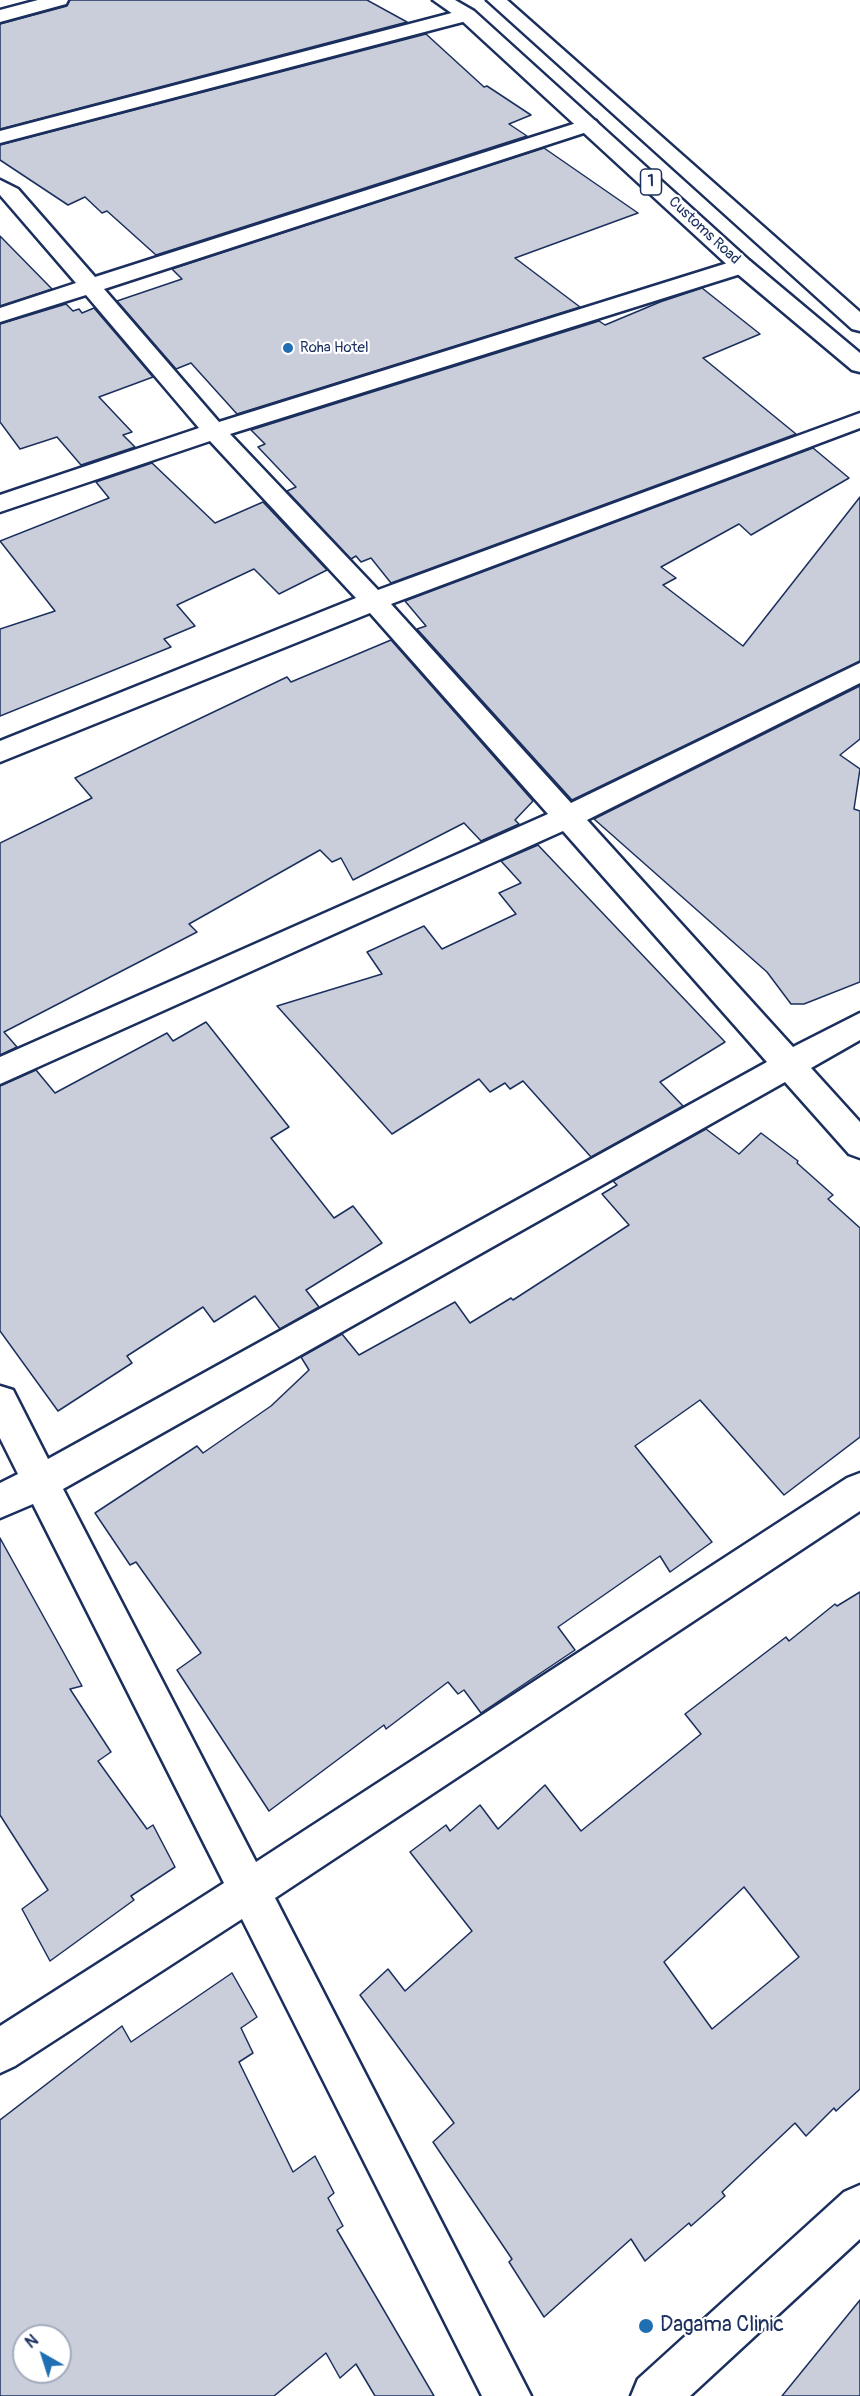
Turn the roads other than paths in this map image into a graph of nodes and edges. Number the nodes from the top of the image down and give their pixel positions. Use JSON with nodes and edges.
{"nodes":[{"id":1,"x":59,"y":0,"type":"edge"},
{"id":2,"x":442,"y":0,"type":"edge"},
{"id":3,"x":496,"y":0,"type":"edge"},
{"id":4,"x":467,"y":15,"type":"junction"},
{"id":5,"x":0,"y":16,"type":"edge"},
{"id":6,"x":590,"y":125,"type":"junction"},
{"id":7,"x":0,"y":137,"type":"edge"},
{"id":8,"x":0,"y":186,"type":"edge"},
{"id":9,"x":742,"y":266,"type":"junction"},
{"id":10,"x":93,"y":286,"type":"junction"},
{"id":11,"x":0,"y":315,"type":"edge"},
{"id":12,"x":860,"y":324,"type":"edge"},
{"id":13,"x":860,"y":365,"type":"edge"},
{"id":14,"x":860,"y":420,"type":"edge"},
{"id":15,"x":214,"y":431,"type":"junction"},
{"id":16,"x":0,"y":504,"type":"edge"},
{"id":17,"x":374,"y":602,"type":"junction"},
{"id":18,"x":860,"y":672,"type":"edge"},
{"id":19,"x":0,"y":752,"type":"edge"},
{"id":20,"x":566,"y":818,"type":"junction"},
{"id":21,"x":860,"y":1024,"type":"edge"},
{"id":22,"x":789,"y":1063,"type":"junction"},
{"id":23,"x":0,"y":1071,"type":"edge"},
{"id":24,"x":860,"y":1144,"type":"edge"},
{"id":25,"x":0,"y":1402,"type":"edge"},
{"id":26,"x":40,"y":1482,"type":"junction"},
{"id":27,"x":860,"y":1490,"type":"edge"},
{"id":28,"x":0,"y":1501,"type":"edge"},
{"id":29,"x":249,"y":1891,"type":"junction"},
{"id":30,"x":0,"y":2051,"type":"edge"},
{"id":31,"x":860,"y":2208,"type":"edge"},
{"id":32,"x":507,"y":2396,"type":"edge"},
{"id":33,"x":655,"y":2396,"type":"edge"}],
"edges":[{"from":1,"to":5,"type":"street"},
{"from":2,"to":4,"type":"street","name":"Customs Road","number":"1"},
{"from":3,"to":12,"type":"street","name":"Customs Road","number":"1"},
{"from":4,"to":6,"type":"street","name":"Customs Road","number":"1"},
{"from":4,"to":7,"type":"street"},
{"from":6,"to":9,"type":"street","name":"Customs Road","number":"1"},
{"from":6,"to":10,"type":"street"},
{"from":8,"to":10,"type":"street"},
{"from":9,"to":13,"type":"street","name":"Customs Road","number":"1"},
{"from":9,"to":15,"type":"street"},
{"from":10,"to":11,"type":"street"},
{"from":10,"to":15,"type":"street"},
{"from":14,"to":17,"type":"street"},
{"from":15,"to":16,"type":"street"},
{"from":15,"to":17,"type":"street"},
{"from":17,"to":19,"type":"street"},
{"from":17,"to":20,"type":"street"},
{"from":18,"to":20,"type":"street"},
{"from":20,"to":22,"type":"street"},
{"from":20,"to":23,"type":"street"},
{"from":21,"to":22,"type":"street"},
{"from":22,"to":24,"type":"street"},
{"from":22,"to":26,"type":"street"},
{"from":25,"to":26,"type":"street"},
{"from":26,"to":28,"type":"street"},
{"from":26,"to":29,"type":"street"},
{"from":27,"to":29,"type":"street"},
{"from":29,"to":30,"type":"street"},
{"from":29,"to":32,"type":"street"},
{"from":31,"to":33,"type":"street"}]}
